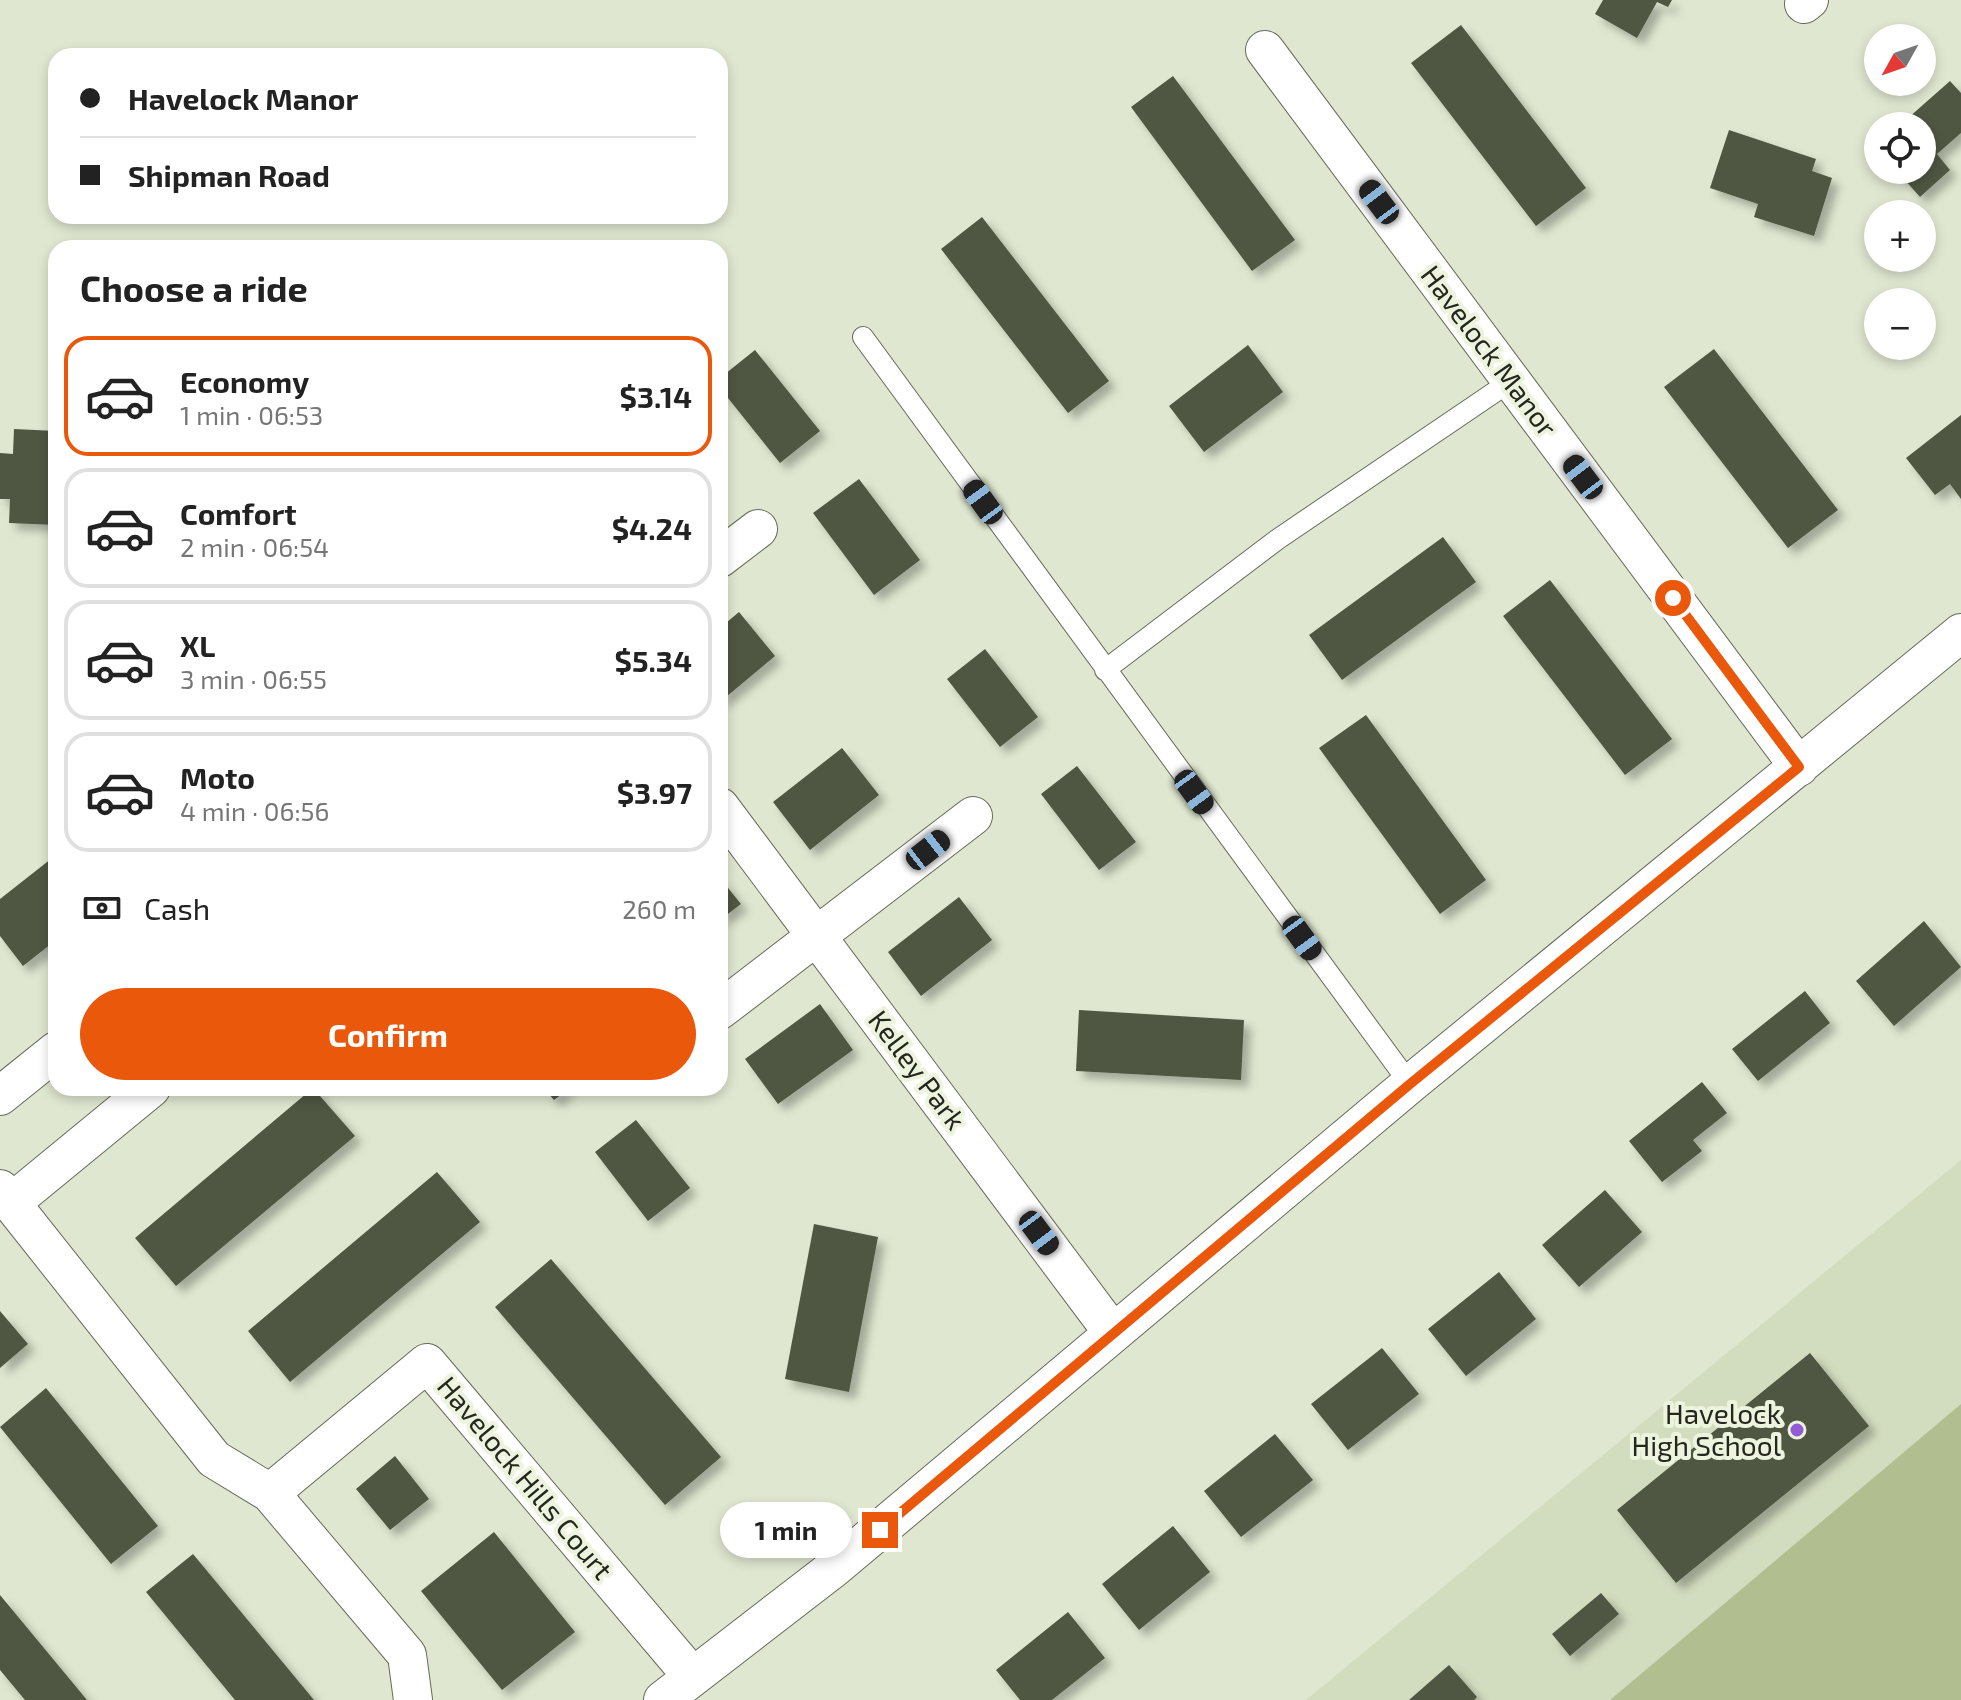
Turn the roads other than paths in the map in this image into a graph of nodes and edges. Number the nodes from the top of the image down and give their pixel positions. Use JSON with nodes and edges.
{"nodes":[{"id":1,"x":1265,"y":50,"type":"dead end"},
{"id":2,"x":863,"y":337,"type":"dead end"},
{"id":3,"x":1511,"y":381,"type":"junction"},
{"id":4,"x":758,"y":529,"type":"dead end"},
{"id":5,"x":728,"y":552,"type":"edge"},
{"id":6,"x":1961,"y":633,"type":"edge"},
{"id":7,"x":1105,"y":670,"type":"junction"},
{"id":8,"x":1799,"y":767,"type":"junction"},
{"id":9,"x":973,"y":816,"type":"dead end"},
{"id":10,"x":728,"y":818,"type":"edge"},
{"id":11,"x":816,"y":936,"type":"junction"},
{"id":12,"x":728,"y":1004,"type":"edge"},
{"id":13,"x":48,"y":1057,"type":"edge"},
{"id":14,"x":1410,"y":1084,"type":"junction"},
{"id":15,"x":0,"y":1096,"type":"edge"},
{"id":16,"x":140,"y":1096,"type":"edge"},
{"id":17,"x":6,"y":1196,"type":"edge"},
{"id":18,"x":1113,"y":1333,"type":"junction"},
{"id":19,"x":270,"y":1493,"type":"junction"},
{"id":20,"x":692,"y":1676,"type":"junction"},
{"id":21,"x":413,"y":1700,"type":"edge"},
{"id":22,"x":663,"y":1700,"type":"edge"}],
"edges":[{"from":1,"to":3,"type":"street","name":"Havelock Manor"},
{"from":2,"to":7,"type":"lane"},
{"from":3,"to":7,"type":"lane"},
{"from":3,"to":8,"type":"street","name":"Havelock Manor"},
{"from":4,"to":5,"type":"street"},
{"from":6,"to":8,"type":"street"},
{"from":7,"to":14,"type":"lane"},
{"from":8,"to":14,"type":"street"},
{"from":9,"to":11,"type":"street"},
{"from":10,"to":11,"type":"street","name":"Kelley Park"},
{"from":11,"to":12,"type":"street"},
{"from":11,"to":18,"type":"street","name":"Kelley Park"},
{"from":13,"to":15,"type":"street"},
{"from":14,"to":18,"type":"street"},
{"from":16,"to":17,"type":"street"},
{"from":17,"to":19,"type":"street"},
{"from":18,"to":20,"type":"street"},
{"from":19,"to":20,"type":"street","name":"Havelock Hills Court"},
{"from":19,"to":21,"type":"street"},
{"from":20,"to":22,"type":"street"}]}
